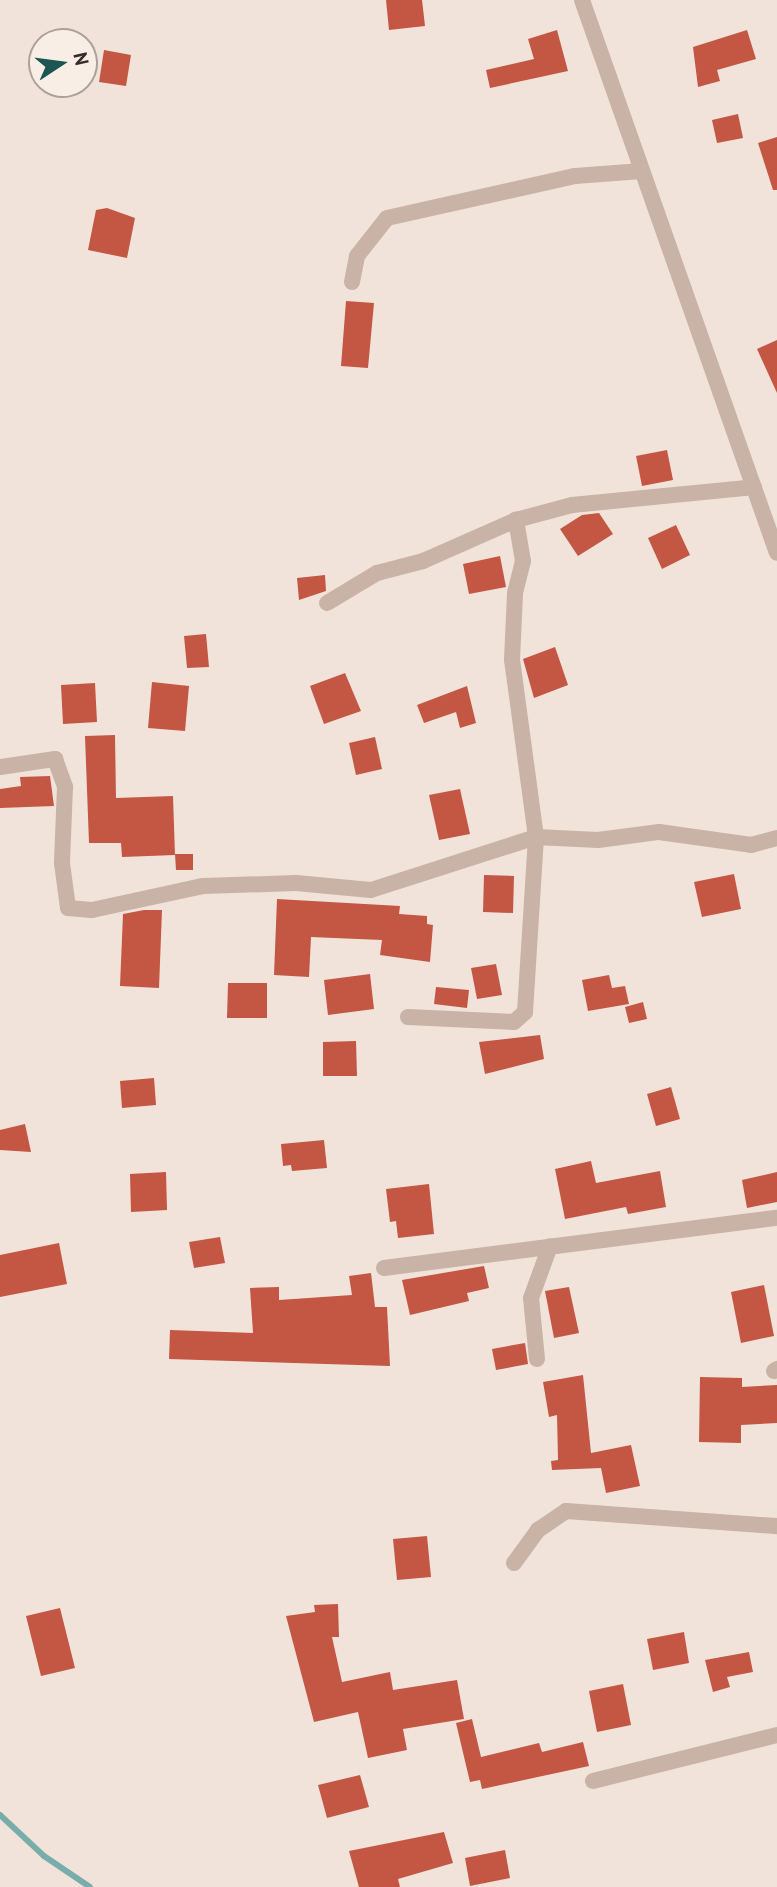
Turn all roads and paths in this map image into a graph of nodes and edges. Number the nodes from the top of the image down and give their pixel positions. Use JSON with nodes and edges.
{"nodes":[{"id":1,"x":582,"y":0,"type":"edge"},
{"id":2,"x":642,"y":171,"type":"junction"},
{"id":3,"x":352,"y":282,"type":"dead end"},
{"id":4,"x":754,"y":487,"type":"junction"},
{"id":5,"x":516,"y":520,"type":"junction"},
{"id":6,"x":777,"y":553,"type":"edge"},
{"id":7,"x":327,"y":603,"type":"dead end"},
{"id":8,"x":0,"y":767,"type":"edge"},
{"id":9,"x":536,"y":838,"type":"junction"},
{"id":10,"x":777,"y":838,"type":"edge"},
{"id":11,"x":408,"y":1017,"type":"dead end"},
{"id":12,"x":777,"y":1218,"type":"edge"},
{"id":13,"x":550,"y":1246,"type":"junction"},
{"id":14,"x":384,"y":1268,"type":"dead end"},
{"id":15,"x":537,"y":1359,"type":"dead end"},
{"id":16,"x":777,"y":1526,"type":"edge"},
{"id":17,"x":514,"y":1563,"type":"dead end"},
{"id":18,"x":777,"y":1735,"type":"edge"},
{"id":19,"x":593,"y":1781,"type":"dead end"}],
"edges":[{"from":1,"to":2,"type":"street"},
{"from":2,"to":3,"type":"street"},
{"from":2,"to":4,"type":"street"},
{"from":4,"to":5,"type":"street"},
{"from":4,"to":6,"type":"street"},
{"from":5,"to":7,"type":"street"},
{"from":5,"to":9,"type":"street"},
{"from":8,"to":9,"type":"street"},
{"from":9,"to":10,"type":"street"},
{"from":9,"to":11,"type":"street"},
{"from":12,"to":13,"type":"street"},
{"from":13,"to":14,"type":"street"},
{"from":13,"to":15,"type":"street"},
{"from":16,"to":17,"type":"street"},
{"from":18,"to":19,"type":"street"}]}
